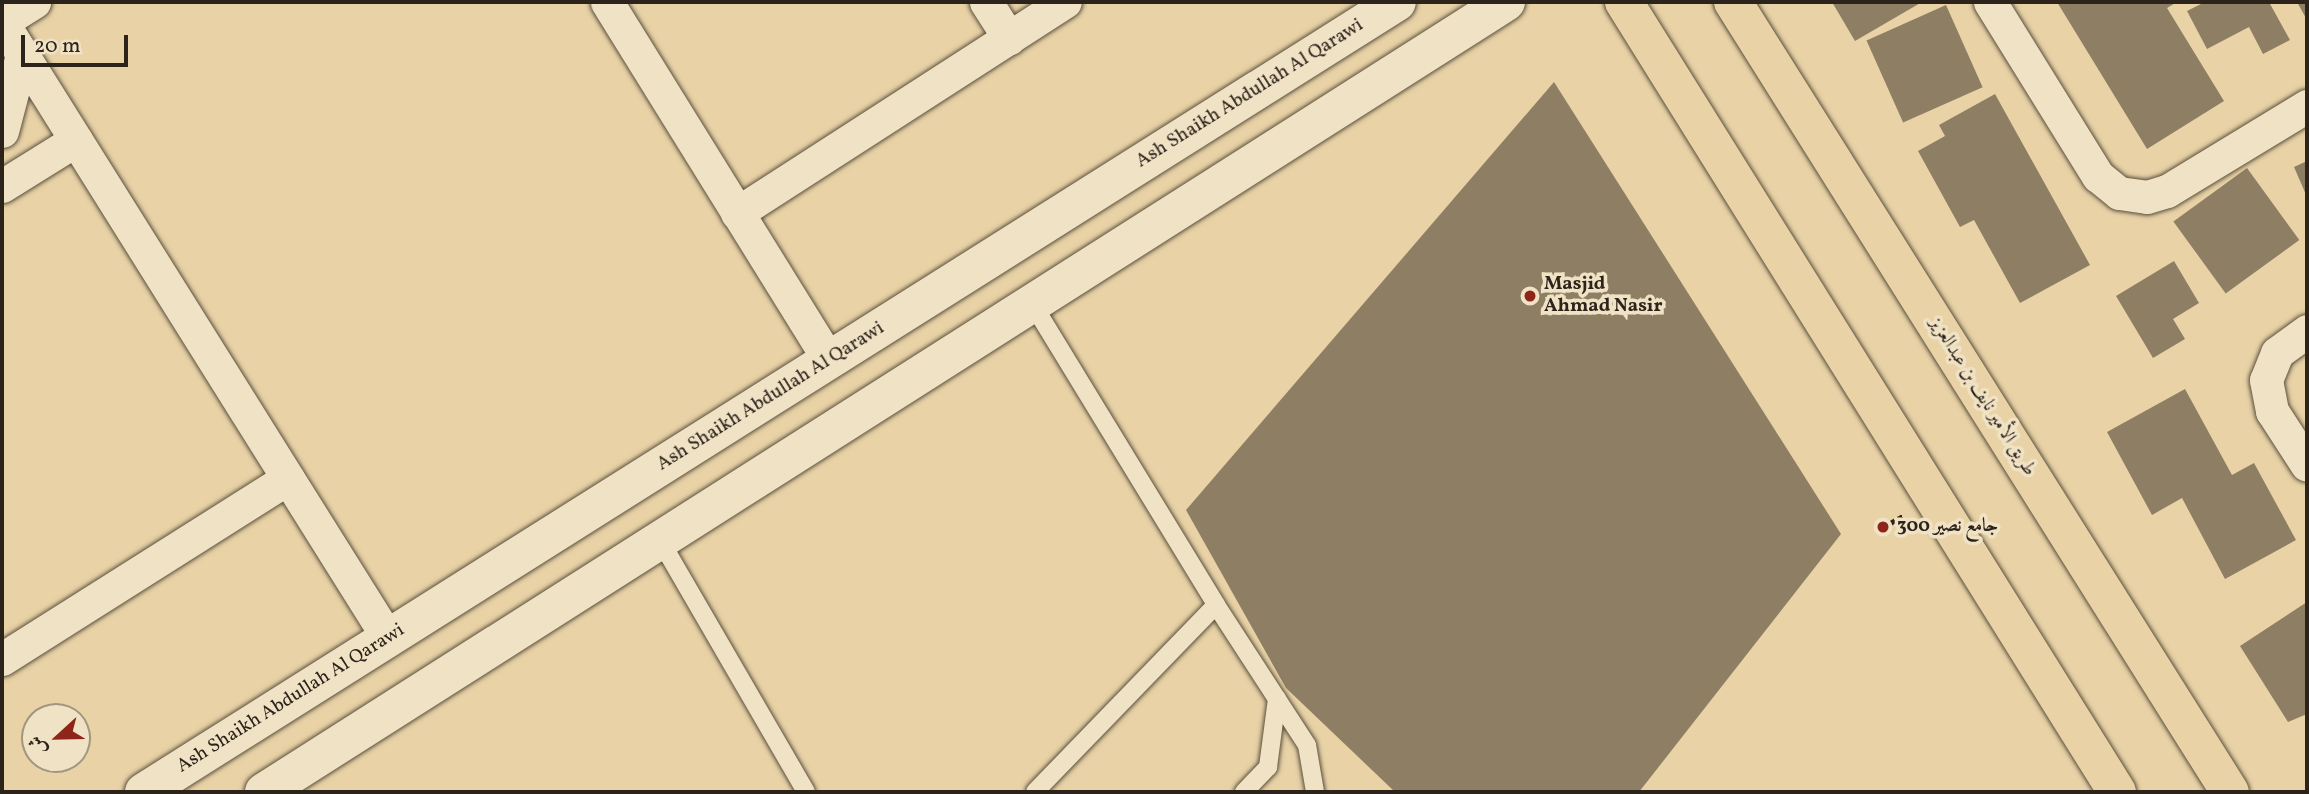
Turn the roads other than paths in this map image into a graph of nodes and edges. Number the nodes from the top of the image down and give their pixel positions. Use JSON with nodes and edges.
{"nodes":[{"id":1,"x":34,"y":2,"type":"edge"},
{"id":2,"x":607,"y":2,"type":"edge"},
{"id":3,"x":986,"y":2,"type":"edge"},
{"id":4,"x":1065,"y":2,"type":"edge"},
{"id":5,"x":1397,"y":2,"type":"edge"},
{"id":6,"x":1506,"y":2,"type":"edge"},
{"id":7,"x":1624,"y":2,"type":"edge"},
{"id":8,"x":1733,"y":2,"type":"edge"},
{"id":9,"x":1990,"y":2,"type":"edge"},
{"id":10,"x":2,"y":22,"type":"edge"},
{"id":11,"x":1009,"y":38,"type":"junction"},
{"id":12,"x":22,"y":55,"type":"junction"},
{"id":13,"x":2307,"y":106,"type":"edge"},
{"id":14,"x":2,"y":131,"type":"edge"},
{"id":15,"x":76,"y":140,"type":"junction"},
{"id":16,"x":2,"y":186,"type":"edge"},
{"id":17,"x":737,"y":213,"type":"junction"},
{"id":18,"x":1032,"y":303,"type":"junction"},
{"id":19,"x":2307,"y":331,"type":"edge"},
{"id":20,"x":829,"y":360,"type":"junction"},
{"id":21,"x":2307,"y":465,"type":"edge"},
{"id":22,"x":288,"y":478,"type":"junction"},
{"id":23,"x":660,"y":540,"type":"junction"},
{"id":24,"x":1216,"y":605,"type":"junction"},
{"id":25,"x":388,"y":638,"type":"junction"},
{"id":26,"x":6,"y":646,"type":"edge"},
{"id":27,"x":1277,"y":699,"type":"junction"},
{"id":28,"x":144,"y":792,"type":"edge"},
{"id":29,"x":264,"y":792,"type":"edge"},
{"id":30,"x":806,"y":792,"type":"edge"},
{"id":31,"x":1035,"y":792,"type":"edge"},
{"id":32,"x":1244,"y":792,"type":"edge"},
{"id":33,"x":1315,"y":792,"type":"edge"},
{"id":34,"x":2117,"y":792,"type":"edge"},
{"id":35,"x":2230,"y":792,"type":"edge"}],
"edges":[{"from":1,"to":10,"type":"street"},
{"from":2,"to":17,"type":"street"},
{"from":3,"to":11,"type":"street"},
{"from":4,"to":11,"type":"street"},
{"from":5,"to":20,"type":"street","name":"Ash Shaikh Abdullah Al Qarawi"},
{"from":6,"to":18,"type":"street"},
{"from":7,"to":34,"type":"main road"},
{"from":8,"to":35,"type":"main road","name":"طريق الأمير نايف بن عبدالعزيز"},
{"from":9,"to":13,"type":"street"},
{"from":10,"to":12,"type":"street"},
{"from":11,"to":17,"type":"street"},
{"from":12,"to":14,"type":"street"},
{"from":12,"to":15,"type":"street"},
{"from":15,"to":16,"type":"street"},
{"from":15,"to":22,"type":"street"},
{"from":17,"to":20,"type":"street"},
{"from":18,"to":23,"type":"street"},
{"from":18,"to":24,"type":"lane"},
{"from":19,"to":21,"type":"street"},
{"from":20,"to":25,"type":"street","name":"Ash Shaikh Abdullah Al Qarawi"},
{"from":22,"to":25,"type":"street"},
{"from":22,"to":26,"type":"street"},
{"from":23,"to":29,"type":"street"},
{"from":23,"to":30,"type":"lane"},
{"from":24,"to":27,"type":"lane"},
{"from":24,"to":31,"type":"lane"},
{"from":25,"to":28,"type":"street","name":"Ash Shaikh Abdullah Al Qarawi"},
{"from":27,"to":32,"type":"lane"},
{"from":27,"to":33,"type":"lane"}]}
